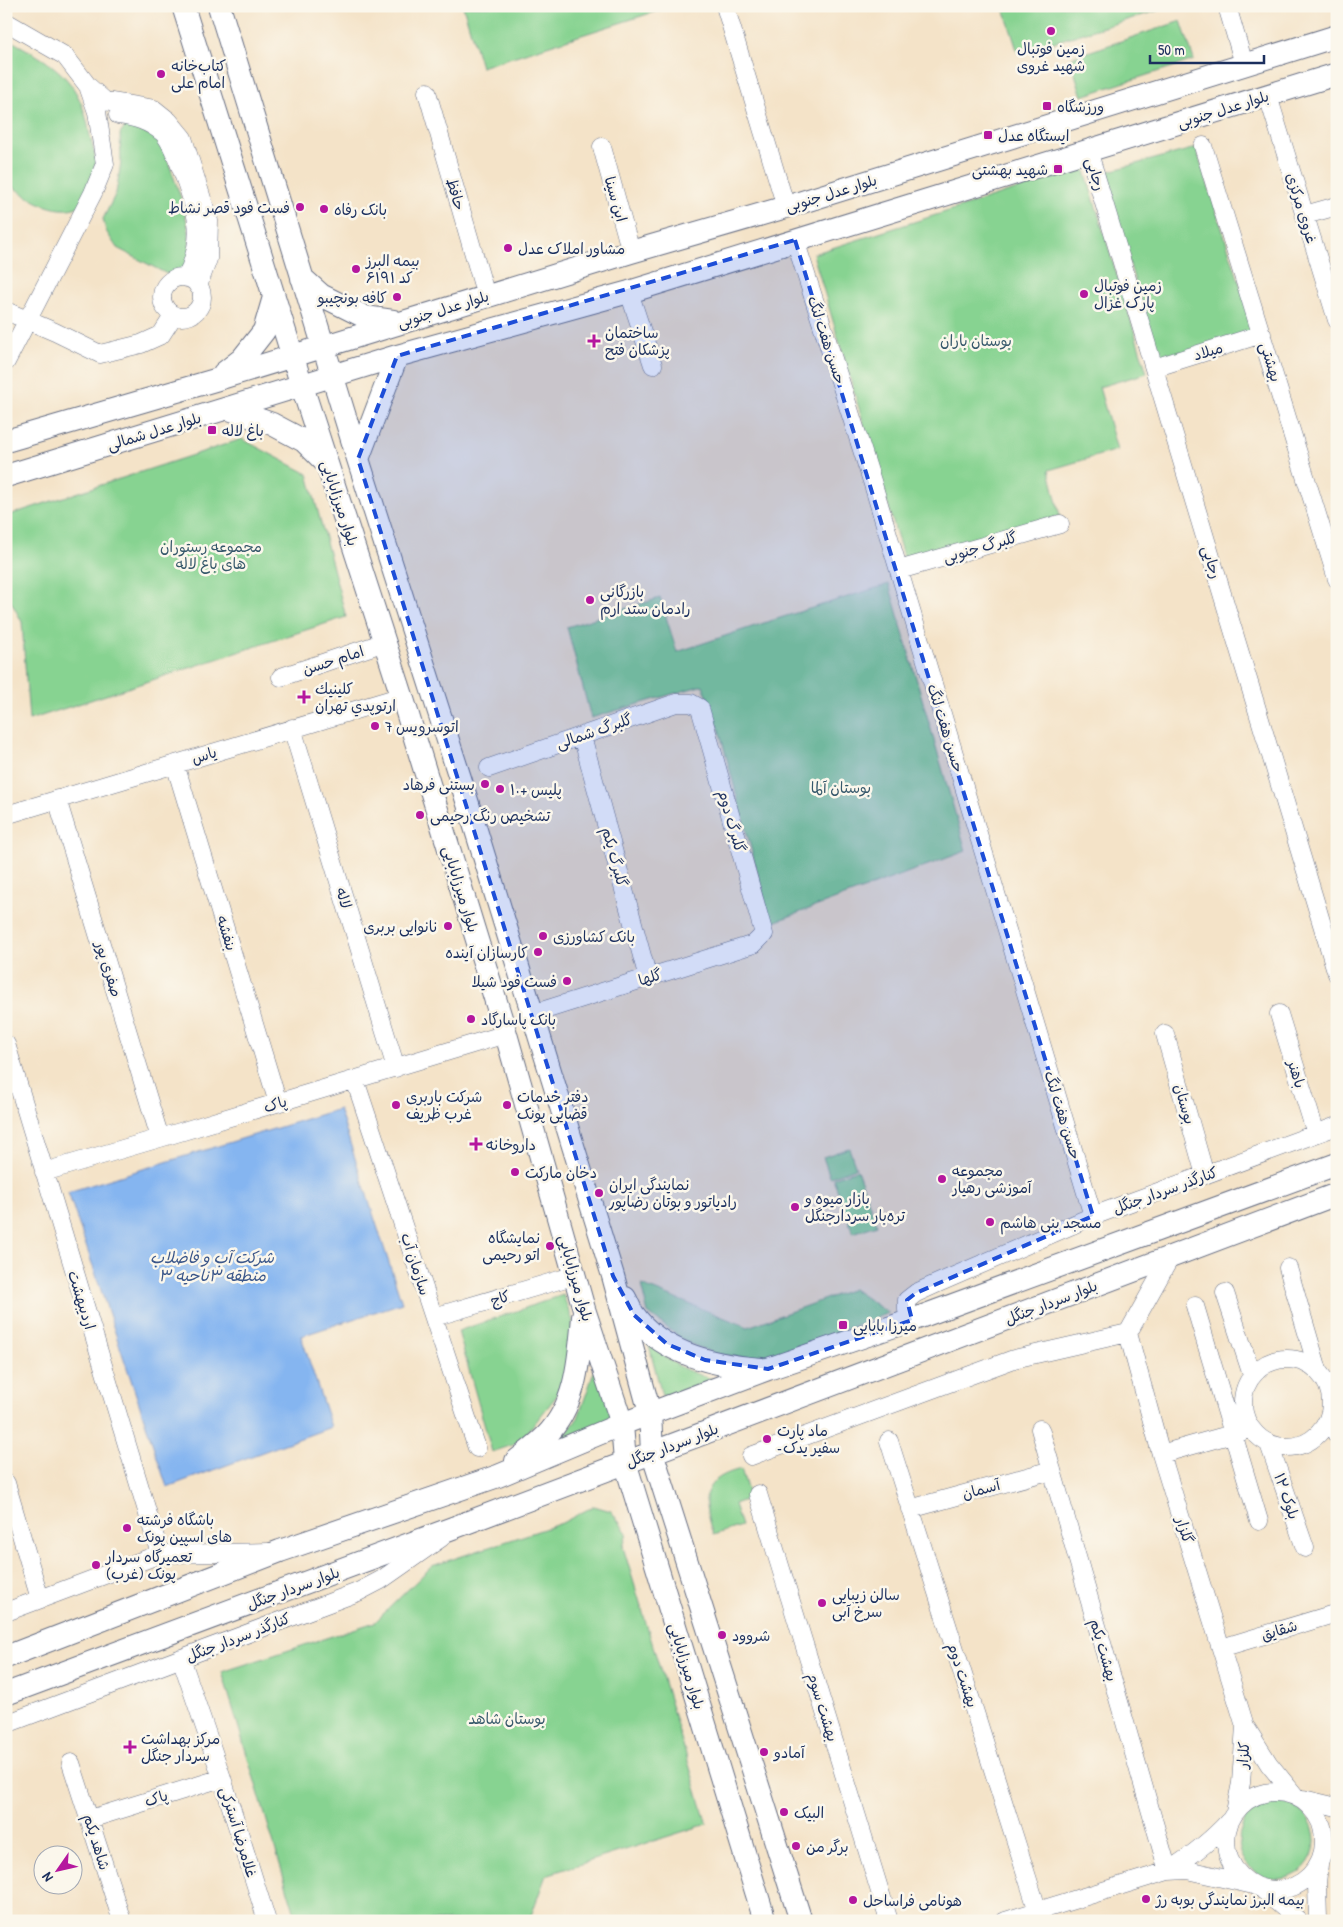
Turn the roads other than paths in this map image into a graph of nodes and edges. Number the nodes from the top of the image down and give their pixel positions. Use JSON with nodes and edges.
{"nodes":[{"id":1,"x":183,"y":6,"type":"edge"},
{"id":2,"x":219,"y":6,"type":"edge"},
{"id":3,"x":725,"y":6,"type":"edge"},
{"id":4,"x":1227,"y":6,"type":"edge"},
{"id":5,"x":6,"y":22,"type":"edge"},
{"id":6,"x":1337,"y":36,"type":"edge"},
{"id":7,"x":1244,"y":64,"type":"junction"},
{"id":8,"x":1337,"y":74,"type":"edge"},
{"id":9,"x":88,"y":86,"type":"junction"},
{"id":10,"x":427,"y":92,"type":"dead end"},
{"id":11,"x":1268,"y":96,"type":"junction"},
{"id":12,"x":97,"y":112,"type":"junction"},
{"id":13,"x":602,"y":146,"type":"dead end"},
{"id":14,"x":1203,"y":146,"type":"dead end"},
{"id":15,"x":1088,"y":150,"type":"junction"},
{"id":16,"x":1337,"y":206,"type":"edge"},
{"id":17,"x":786,"y":207,"type":"junction"},
{"id":18,"x":1305,"y":215,"type":"junction"},
{"id":19,"x":795,"y":240,"type":"junction"},
{"id":20,"x":631,"y":252,"type":"junction"},
{"id":21,"x":302,"y":278,"type":"junction"},
{"id":22,"x":192,"y":282,"type":"junction"},
{"id":23,"x":629,"y":292,"type":"junction"},
{"id":24,"x":486,"y":296,"type":"junction"},
{"id":25,"x":274,"y":297,"type":"junction"},
{"id":26,"x":6,"y":312,"type":"edge"},
{"id":27,"x":174,"y":316,"type":"junction"},
{"id":28,"x":1337,"y":320,"type":"edge"},
{"id":29,"x":28,"y":321,"type":"junction"},
{"id":30,"x":399,"y":322,"type":"junction"},
{"id":31,"x":1262,"y":334,"type":"junction"},
{"id":32,"x":323,"y":346,"type":"junction"},
{"id":33,"x":293,"y":356,"type":"junction"},
{"id":34,"x":397,"y":356,"type":"junction"},
{"id":35,"x":6,"y":362,"type":"edge"},
{"id":36,"x":653,"y":364,"type":"dead end"},
{"id":37,"x":1154,"y":368,"type":"junction"},
{"id":38,"x":333,"y":376,"type":"junction"},
{"id":39,"x":215,"y":380,"type":"junction"},
{"id":40,"x":302,"y":386,"type":"junction"},
{"id":41,"x":229,"y":409,"type":"junction"},
{"id":42,"x":6,"y":441,"type":"edge"},
{"id":43,"x":358,"y":459,"type":"junction"},
{"id":44,"x":328,"y":465,"type":"junction"},
{"id":45,"x":6,"y":476,"type":"edge"},
{"id":46,"x":1060,"y":524,"type":"dead end"},
{"id":47,"x":899,"y":570,"type":"junction"},
{"id":48,"x":1337,"y":579,"type":"edge"},
{"id":49,"x":385,"y":642,"type":"junction"},
{"id":50,"x":281,"y":677,"type":"dead end"},
{"id":51,"x":402,"y":696,"type":"junction"},
{"id":52,"x":700,"y":708,"type":"joint"},
{"id":53,"x":292,"y":728,"type":"junction"},
{"id":54,"x":582,"y":736,"type":"junction"},
{"id":55,"x":175,"y":764,"type":"junction"},
{"id":56,"x":489,"y":768,"type":"dead end"},
{"id":57,"x":58,"y":799,"type":"junction"},
{"id":58,"x":6,"y":815,"type":"edge"},
{"id":59,"x":764,"y":934,"type":"joint"},
{"id":60,"x":1337,"y":974,"type":"edge"},
{"id":61,"x":648,"y":978,"type":"junction"},
{"id":62,"x":532,"y":1014,"type":"junction"},
{"id":63,"x":1279,"y":1014,"type":"dead end"},
{"id":64,"x":506,"y":1034,"type":"junction"},
{"id":65,"x":1165,"y":1034,"type":"dead end"},
{"id":66,"x":6,"y":1044,"type":"edge"},
{"id":67,"x":396,"y":1068,"type":"junction"},
{"id":68,"x":355,"y":1080,"type":"junction"},
{"id":69,"x":278,"y":1103,"type":"junction"},
{"id":70,"x":1337,"y":1126,"type":"edge"},
{"id":71,"x":1316,"y":1134,"type":"junction"},
{"id":72,"x":160,"y":1138,"type":"junction"},
{"id":73,"x":1337,"y":1164,"type":"edge"},
{"id":74,"x":44,"y":1172,"type":"junction"},
{"id":75,"x":1205,"y":1175,"type":"junction"},
{"id":76,"x":1337,"y":1194,"type":"edge"},
{"id":77,"x":1094,"y":1216,"type":"junction"},
{"id":78,"x":1171,"y":1256,"type":"junction"},
{"id":79,"x":1288,"y":1268,"type":"dead end"},
{"id":80,"x":613,"y":1276,"type":"junction"},
{"id":81,"x":566,"y":1278,"type":"dead end"},
{"id":82,"x":1225,"y":1293,"type":"dead end"},
{"id":83,"x":1195,"y":1306,"type":"dead end"},
{"id":84,"x":584,"y":1309,"type":"junction"},
{"id":85,"x":434,"y":1318,"type":"junction"},
{"id":86,"x":912,"y":1320,"type":"junction"},
{"id":87,"x":1128,"y":1332,"type":"junction"},
{"id":88,"x":768,"y":1369,"type":"junction"},
{"id":89,"x":1318,"y":1370,"type":"junction"},
{"id":90,"x":1252,"y":1375,"type":"junction"},
{"id":91,"x":650,"y":1413,"type":"junction"},
{"id":92,"x":1330,"y":1416,"type":"junction"},
{"id":93,"x":622,"y":1424,"type":"junction"},
{"id":94,"x":1251,"y":1428,"type":"junction"},
{"id":95,"x":1040,"y":1429,"type":"dead end"},
{"id":96,"x":1234,"y":1434,"type":"junction"},
{"id":97,"x":1337,"y":1435,"type":"edge"},
{"id":98,"x":889,"y":1441,"type":"dead end"},
{"id":99,"x":1269,"y":1444,"type":"junction"},
{"id":100,"x":477,"y":1448,"type":"dead end"},
{"id":101,"x":652,"y":1452,"type":"junction"},
{"id":102,"x":1161,"y":1454,"type":"junction"},
{"id":103,"x":751,"y":1456,"type":"dead end"},
{"id":104,"x":625,"y":1462,"type":"junction"},
{"id":105,"x":1052,"y":1470,"type":"junction"},
{"id":106,"x":498,"y":1476,"type":"junction"},
{"id":107,"x":6,"y":1483,"type":"edge"},
{"id":108,"x":758,"y":1494,"type":"dead end"},
{"id":109,"x":910,"y":1509,"type":"junction"},
{"id":110,"x":1259,"y":1521,"type":"dead end"},
{"id":111,"x":458,"y":1526,"type":"junction"},
{"id":112,"x":1305,"y":1548,"type":"dead end"},
{"id":113,"x":280,"y":1551,"type":"junction"},
{"id":114,"x":160,"y":1554,"type":"junction"},
{"id":115,"x":40,"y":1599,"type":"junction"},
{"id":116,"x":6,"y":1612,"type":"edge"},
{"id":117,"x":1337,"y":1613,"type":"edge"},
{"id":118,"x":1221,"y":1648,"type":"junction"},
{"id":119,"x":6,"y":1656,"type":"edge"},
{"id":120,"x":181,"y":1658,"type":"junction"},
{"id":121,"x":6,"y":1694,"type":"edge"},
{"id":122,"x":6,"y":1724,"type":"edge"},
{"id":123,"x":1245,"y":1726,"type":"junction"},
{"id":124,"x":71,"y":1763,"type":"dead end"},
{"id":125,"x":222,"y":1778,"type":"junction"},
{"id":126,"x":1298,"y":1797,"type":"junction"},
{"id":127,"x":1337,"y":1807,"type":"edge"},
{"id":128,"x":1232,"y":1816,"type":"junction"},
{"id":129,"x":90,"y":1819,"type":"junction"},
{"id":130,"x":1337,"y":1846,"type":"edge"},
{"id":131,"x":1320,"y":1862,"type":"junction"},
{"id":132,"x":1168,"y":1871,"type":"junction"},
{"id":133,"x":1256,"y":1886,"type":"junction"},
{"id":134,"x":1039,"y":1915,"type":"edge"},
{"id":135,"x":122,"y":1921,"type":"edge"},
{"id":136,"x":267,"y":1921,"type":"edge"},
{"id":137,"x":765,"y":1921,"type":"edge"},
{"id":138,"x":801,"y":1921,"type":"edge"},
{"id":139,"x":889,"y":1921,"type":"edge"},
{"id":140,"x":1006,"y":1921,"type":"edge"},
{"id":141,"x":1298,"y":1921,"type":"edge"},
{"id":142,"x":1318,"y":1921,"type":"edge"}],
"edges":[{"from":1,"to":25,"type":"main road","name":"بلوار میرزابابایی"},
{"from":2,"to":21,"type":"main road","name":"بلوار میرزابابایی"},
{"from":3,"to":17,"type":"street"},
{"from":4,"to":7,"type":"street"},
{"from":5,"to":9,"type":"street"},
{"from":6,"to":7,"type":"main road","name":"بلوار عدل جنوبی"},
{"from":7,"to":17,"type":"main road","name":"بلوار عدل جنوبی"},
{"from":8,"to":11,"type":"main road","name":"بلوار عدل جنوبی"},
{"from":9,"to":12,"type":"street"},
{"from":9,"to":22,"type":"street"},
{"from":10,"to":24,"type":"street","name":"حافظ"},
{"from":11,"to":15,"type":"main road","name":"بلوار عدل جنوبی"},
{"from":11,"to":18,"type":"street","name":"غروی مرکزی"},
{"from":12,"to":22,"type":"street"},
{"from":12,"to":29,"type":"street"},
{"from":13,"to":20,"type":"street","name":"ابن سینا"},
{"from":14,"to":31,"type":"street","name":"بهشتی"},
{"from":15,"to":19,"type":"main road","name":"بلوار عدل جنوبی"},
{"from":15,"to":37,"type":"street","name":"رجایی"},
{"from":16,"to":18,"type":"street"},
{"from":17,"to":20,"type":"main road","name":"بلوار عدل جنوبی"},
{"from":18,"to":28,"type":"street","name":"غروی مرکزی"},
{"from":19,"to":23,"type":"main road","name":"بلوار عدل جنوبی"},
{"from":19,"to":47,"type":"street","name":"حسن هفت لنگ"},
{"from":20,"to":24,"type":"main road","name":"بلوار عدل جنوبی"},
{"from":21,"to":30,"type":"main road"},
{"from":21,"to":32,"type":"main road","name":"بلوار میرزابابایی"},
{"from":22,"to":27,"type":"street"},
{"from":22,"to":27,"type":"street"},
{"from":23,"to":34,"type":"main road","name":"بلوار عدل جنوبی"},
{"from":23,"to":36,"type":"street"},
{"from":24,"to":30,"type":"main road","name":"بلوار عدل جنوبی"},
{"from":25,"to":33,"type":"main road","name":"بلوار میرزابابایی"},
{"from":25,"to":39,"type":"main road"},
{"from":26,"to":29,"type":"street"},
{"from":27,"to":29,"type":"street"},
{"from":29,"to":35,"type":"street"},
{"from":30,"to":32,"type":"main road","name":"بلوار عدل جنوبی"},
{"from":31,"to":37,"type":"street","name":"میلاد"},
{"from":31,"to":48,"type":"street","name":"بهشتی"},
{"from":32,"to":33,"type":"main road","name":"بلوار عدل جنوبی"},
{"from":32,"to":38,"type":"main road","name":"بلوار میرزابابایی"},
{"from":33,"to":39,"type":"main road"},
{"from":33,"to":40,"type":"main road","name":"بلوار میرزابابایی"},
{"from":34,"to":38,"type":"main road","name":"بلوار عدل جنوبی"},
{"from":34,"to":43,"type":"main road"},
{"from":37,"to":60,"type":"street","name":"رجایی"},
{"from":38,"to":40,"type":"main road","name":"بلوار عدل جنوبی"},
{"from":38,"to":43,"type":"main road","name":"بلوار میرزابابایی"},
{"from":39,"to":42,"type":"main road"},
{"from":40,"to":41,"type":"main road","name":"بلوار عدل شمالی"},
{"from":40,"to":44,"type":"main road","name":"بلوار میرزابابایی"},
{"from":41,"to":44,"type":"main road"},
{"from":41,"to":45,"type":"main road","name":"بلوار عدل شمالی"},
{"from":43,"to":62,"type":"main road","name":"بلوار میرزابابایی"},
{"from":44,"to":49,"type":"main road","name":"بلوار میرزابابایی"},
{"from":46,"to":47,"type":"street","name":"گلبرگ جنوبی"},
{"from":47,"to":77,"type":"street","name":"حسن هفت لنگ"},
{"from":49,"to":50,"type":"street","name":"امام حسن"},
{"from":49,"to":51,"type":"main road","name":"بلوار میرزابابایی"},
{"from":51,"to":53,"type":"street","name":"یاس"},
{"from":51,"to":64,"type":"main road","name":"بلوار میرزابابایی"},
{"from":52,"to":54,"type":"street","name":"گلبرگ شمالی"},
{"from":52,"to":59,"type":"street","name":"گلبرگ دوم"},
{"from":53,"to":55,"type":"street","name":"یاس"},
{"from":53,"to":67,"type":"street","name":"لاله"},
{"from":54,"to":56,"type":"street","name":"گلبرگ شمالی"},
{"from":54,"to":61,"type":"street","name":"گلبرگ یکم"},
{"from":55,"to":57,"type":"street","name":"یاس"},
{"from":55,"to":69,"type":"street","name":"بنفشه"},
{"from":57,"to":58,"type":"street","name":"یاس"},
{"from":57,"to":72,"type":"street","name":"صفری پور"},
{"from":59,"to":61,"type":"street","name":"گلها"},
{"from":61,"to":62,"type":"street","name":"گلها"},
{"from":62,"to":80,"type":"main road","name":"بلوار میرزابابایی"},
{"from":63,"to":71,"type":"street","name":"باهنر"},
{"from":64,"to":67,"type":"street","name":"پاک"},
{"from":64,"to":84,"type":"main road","name":"بلوار میرزابابایی"},
{"from":65,"to":75,"type":"street","name":"بوستان"},
{"from":66,"to":74,"type":"street","name":"اردیبهشت"},
{"from":67,"to":68,"type":"street","name":"پاک"},
{"from":68,"to":69,"type":"street","name":"پاک"},
{"from":68,"to":85,"type":"street","name":"سازمان آب"},
{"from":69,"to":72,"type":"street","name":"پاک"},
{"from":70,"to":71,"type":"street","name":"کنارگذر سردار جنگل"},
{"from":71,"to":75,"type":"street","name":"کنارگذر سردار جنگل"},
{"from":72,"to":74,"type":"street","name":"پاک"},
{"from":73,"to":86,"type":"main road","name":"بلوار سردار جنگل"},
{"from":74,"to":114,"type":"street","name":"اردیبهشت"},
{"from":75,"to":77,"type":"street","name":"کنارگذر سردار جنگل"},
{"from":76,"to":78,"type":"main road","name":"بلوار سردار جنگل"},
{"from":77,"to":86,"type":"street","name":"کنارگذر سردار جنگل"},
{"from":78,"to":87,"type":"street"},
{"from":78,"to":101,"type":"main road","name":"بلوار سردار جنگل"},
{"from":79,"to":89,"type":"street"},
{"from":80,"to":88,"type":"main road"},
{"from":80,"to":91,"type":"main road","name":"بلوار میرزابابایی"},
{"from":81,"to":85,"type":"street","name":"کاج"},
{"from":82,"to":90,"type":"street"},
{"from":83,"to":96,"type":"street"},
{"from":84,"to":93,"type":"main road","name":"بلوار میرزابابایی"},
{"from":84,"to":106,"type":"main road"},
{"from":85,"to":100,"type":"street","name":"سازمان آب"},
{"from":86,"to":88,"type":"main road","name":"بلوار سردار جنگل"},
{"from":87,"to":102,"type":"street","name":"گلزار"},
{"from":87,"to":103,"type":"street"},
{"from":88,"to":91,"type":"main road","name":"بلوار سردار جنگل"},
{"from":89,"to":90,"type":"street"},
{"from":89,"to":92,"type":"street"},
{"from":90,"to":94,"type":"street"},
{"from":91,"to":93,"type":"main road","name":"بلوار سردار جنگل"},
{"from":91,"to":101,"type":"main road","name":"بلوار میرزابابایی"},
{"from":92,"to":97,"type":"street"},
{"from":92,"to":99,"type":"street"},
{"from":93,"to":104,"type":"main road","name":"بلوار میرزابابایی"},
{"from":93,"to":106,"type":"main road","name":"بلوار سردار جنگل"},
{"from":94,"to":96,"type":"street"},
{"from":94,"to":99,"type":"street"},
{"from":95,"to":105,"type":"street","name":"بهشت یکم"},
{"from":96,"to":102,"type":"street"},
{"from":96,"to":110,"type":"street"},
{"from":98,"to":109,"type":"street","name":"بهشت دوم"},
{"from":99,"to":112,"type":"street","name":"بلوک ۱۲"},
{"from":101,"to":104,"type":"main road","name":"بلوار سردار جنگل"},
{"from":101,"to":138,"type":"main road","name":"بلوار میرزابابایی"},
{"from":102,"to":118,"type":"street","name":"گلزار"},
{"from":104,"to":111,"type":"main road","name":"بلوار سردار جنگل"},
{"from":104,"to":137,"type":"main road","name":"بلوار میرزابابایی"},
{"from":105,"to":109,"type":"street","name":"آسمان"},
{"from":105,"to":132,"type":"street","name":"بهشت یکم"},
{"from":106,"to":113,"type":"main road","name":"بلوار سردار جنگل"},
{"from":107,"to":115,"type":"street"},
{"from":108,"to":139,"type":"street","name":"بهشت سوم"},
{"from":109,"to":134,"type":"street","name":"بهشت دوم"},
{"from":111,"to":120,"type":"street","name":"کنارگذر سردار جنگل"},
{"from":111,"to":121,"type":"main road","name":"بلوار سردار جنگل"},
{"from":113,"to":114,"type":"street"},
{"from":113,"to":119,"type":"main road","name":"بلوار سردار جنگل"},
{"from":114,"to":115,"type":"street"},
{"from":115,"to":116,"type":"street"},
{"from":117,"to":118,"type":"street","name":"شقایق"},
{"from":118,"to":123,"type":"street","name":"گلزار"},
{"from":120,"to":122,"type":"street","name":"کنارگذر سردار جنگل"},
{"from":120,"to":125,"type":"street","name":"غلامرضا آسترکی"},
{"from":123,"to":126,"type":"street","name":"کلزار"},
{"from":123,"to":128,"type":"street","name":"کلزار"},
{"from":124,"to":129,"type":"street","name":"شاهد یکم"},
{"from":125,"to":129,"type":"street","name":"پاک"},
{"from":125,"to":136,"type":"street","name":"غلامرضا آسترکی"},
{"from":126,"to":127,"type":"street"},
{"from":126,"to":128,"type":"street"},
{"from":126,"to":131,"type":"street"},
{"from":128,"to":132,"type":"street"},
{"from":128,"to":133,"type":"street"},
{"from":129,"to":135,"type":"street","name":"شاهد یکم"},
{"from":130,"to":131,"type":"street"},
{"from":131,"to":133,"type":"street"},
{"from":131,"to":142,"type":"street"},
{"from":132,"to":133,"type":"street"},
{"from":132,"to":134,"type":"street"},
{"from":133,"to":141,"type":"street"},
{"from":134,"to":140,"type":"street"}]}
